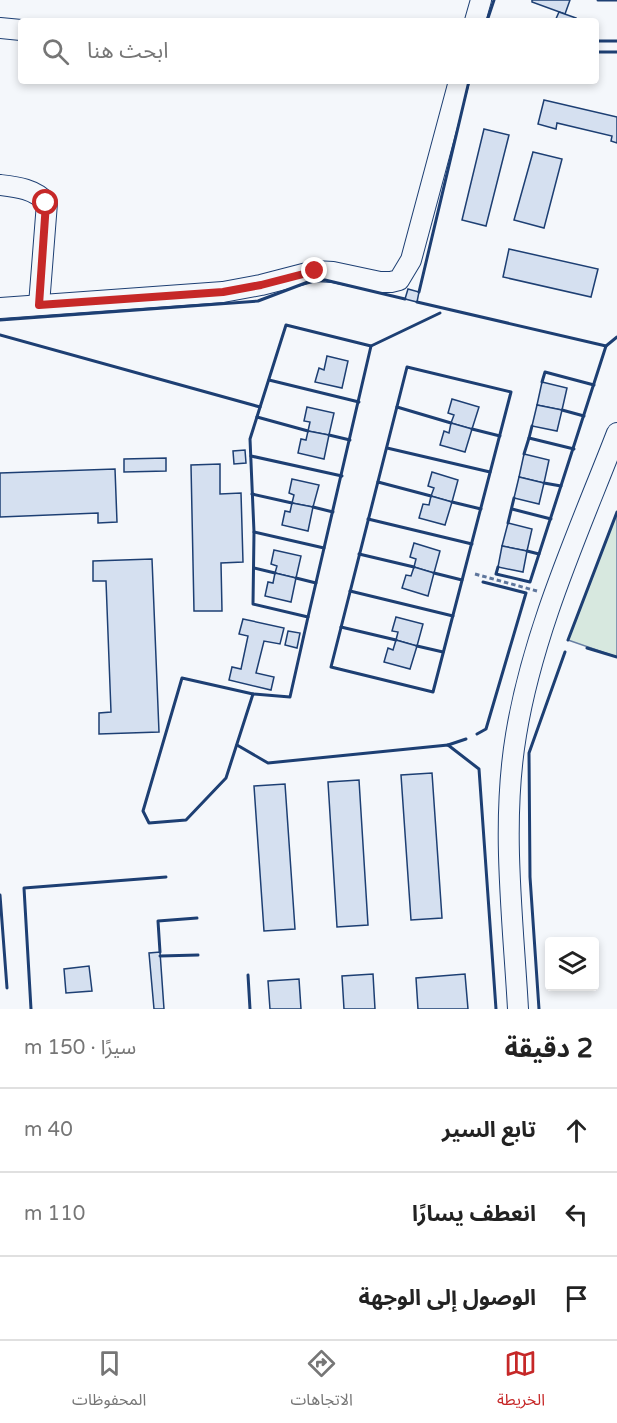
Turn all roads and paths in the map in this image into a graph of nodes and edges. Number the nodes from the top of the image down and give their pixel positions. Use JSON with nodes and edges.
{"nodes":[{"id":1,"x":481,"y":0,"type":"edge"},
{"id":2,"x":476,"y":18,"type":"edge"},
{"id":3,"x":0,"y":28,"type":"edge"},
{"id":4,"x":18,"y":30,"type":"edge"},
{"id":5,"x":456,"y":84,"type":"edge"},
{"id":6,"x":0,"y":185,"type":"edge"},
{"id":7,"x":39,"y":305,"type":"junction"},
{"id":8,"x":0,"y":308,"type":"edge"},
{"id":9,"x":617,"y":433,"type":"edge"},
{"id":10,"x":475,"y":574,"type":"dead end"},
{"id":11,"x":555,"y":595,"type":"junction"},
{"id":12,"x":518,"y":1009,"type":"edge"}],
"edges":[{"from":1,"to":2,"type":"street"},
{"from":3,"to":4,"type":"street"},
{"from":5,"to":7,"type":"street"},
{"from":6,"to":7,"type":"street"},
{"from":7,"to":8,"type":"street"},
{"from":9,"to":11,"type":"street"},
{"from":10,"to":11,"type":"path"},
{"from":11,"to":12,"type":"street"}]}
